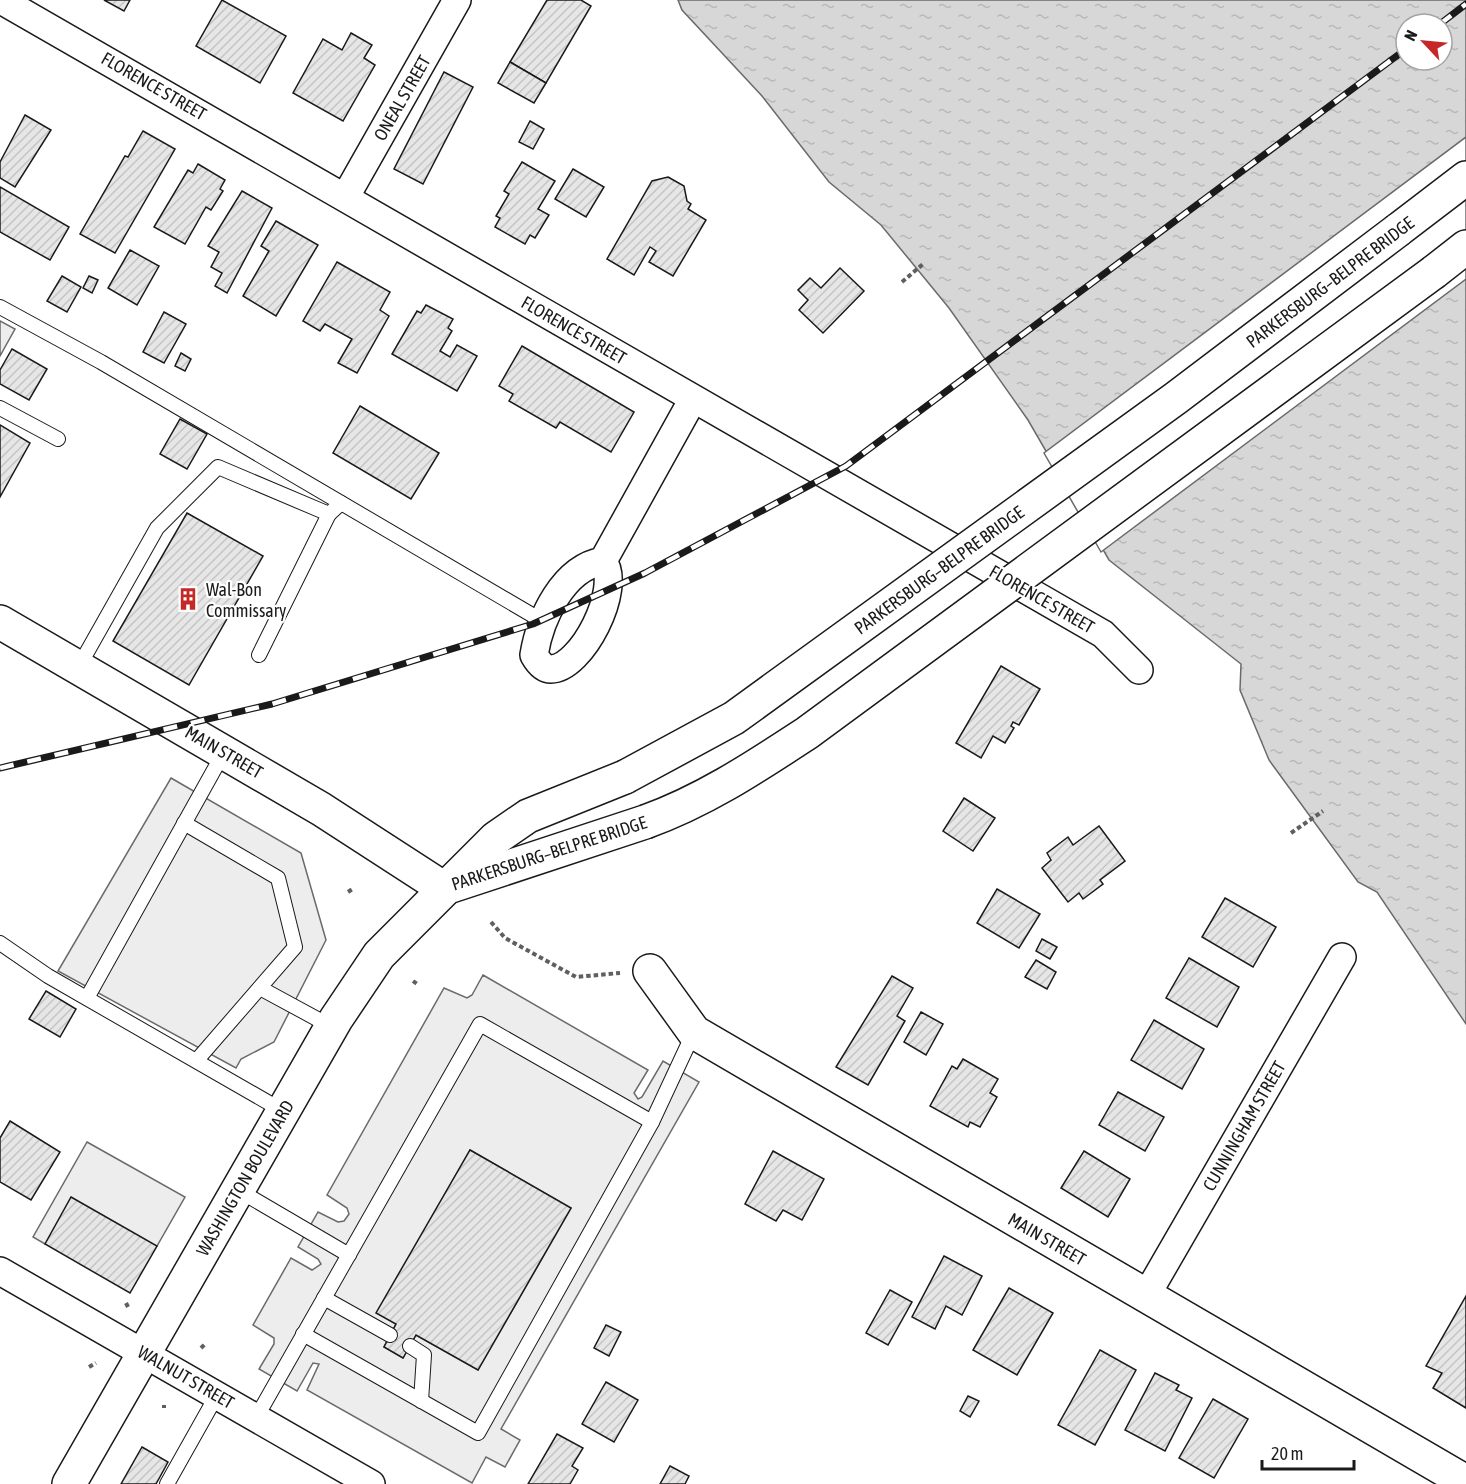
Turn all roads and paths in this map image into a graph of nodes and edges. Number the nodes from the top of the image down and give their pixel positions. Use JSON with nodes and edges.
{"nodes":[{"id":1,"x":2,"y":0,"type":"edge"},
{"id":2,"x":457,"y":0,"type":"edge"},
{"id":3,"x":1466,"y":178,"type":"edge"},
{"id":4,"x":346,"y":196,"type":"junction"},
{"id":5,"x":1466,"y":247,"type":"edge"},
{"id":6,"x":923,"y":264,"type":"dead end"},
{"id":7,"x":902,"y":282,"type":"dead end"},
{"id":8,"x":0,"y":307,"type":"edge"},
{"id":9,"x":693,"y":399,"type":"junction"},
{"id":10,"x":0,"y":408,"type":"edge"},
{"id":11,"x":58,"y":439,"type":"dead end"},
{"id":12,"x":341,"y":503,"type":"junction"},
{"id":13,"x":329,"y":514,"type":"junction"},
{"id":14,"x":603,"y":561,"type":"junction"},
{"id":15,"x":0,"y":622,"type":"edge"},
{"id":16,"x":544,"y":622,"type":"junction"},
{"id":17,"x":259,"y":655,"type":"dead end"},
{"id":18,"x":78,"y":668,"type":"junction"},
{"id":19,"x":1139,"y":670,"type":"dead end"},
{"id":20,"x":224,"y":753,"type":"junction"},
{"id":21,"x":1323,"y":811,"type":"dead end"},
{"id":22,"x":184,"y":823,"type":"junction"},
{"id":23,"x":1291,"y":832,"type":"dead end"},
{"id":24,"x":354,"y":888,"type":"dead end"},
{"id":25,"x":443,"y":888,"type":"junction"},
{"id":26,"x":348,"y":892,"type":"dead end"},
{"id":27,"x":491,"y":922,"type":"dead end"},
{"id":28,"x":0,"y":943,"type":"edge"},
{"id":29,"x":1342,"y":957,"type":"dead end"},
{"id":30,"x":650,"y":971,"type":"joint"},
{"id":31,"x":260,"y":988,"type":"junction"},
{"id":32,"x":87,"y":998,"type":"junction"},
{"id":33,"x":332,"y":1027,"type":"junction"},
{"id":34,"x":694,"y":1032,"type":"junction"},
{"id":35,"x":197,"y":1060,"type":"junction"},
{"id":36,"x":283,"y":1111,"type":"junction"},
{"id":37,"x":652,"y":1122,"type":"junction"},
{"id":38,"x":238,"y":1190,"type":"junction"},
{"id":39,"x":349,"y":1255,"type":"junction"},
{"id":40,"x":0,"y":1271,"type":"edge"},
{"id":41,"x":1146,"y":1296,"type":"junction"},
{"id":42,"x":324,"y":1298,"type":"junction"},
{"id":43,"x":303,"y":1334,"type":"junction"},
{"id":44,"x":390,"y":1335,"type":"dead end"},
{"id":45,"x":410,"y":1346,"type":"dead end"},
{"id":46,"x":145,"y":1353,"type":"junction"},
{"id":47,"x":96,"y":1363,"type":"dead end"},
{"id":48,"x":88,"y":1367,"type":"dead end"},
{"id":49,"x":217,"y":1395,"type":"junction"},
{"id":50,"x":421,"y":1401,"type":"junction"},
{"id":51,"x":256,"y":1418,"type":"junction"},
{"id":52,"x":1466,"y":1482,"type":"edge"},
{"id":53,"x":69,"y":1484,"type":"edge"},
{"id":54,"x":167,"y":1484,"type":"edge"},
{"id":55,"x":371,"y":1484,"type":"edge"}],
"edges":[{"from":1,"to":4,"type":"street","name":"FLORENCE STREET"},
{"from":2,"to":4,"type":"street","name":"ONEAL STREET"},
{"from":3,"to":25,"type":"main road","name":"PARKERSBURG–BELPRE BRIDGE","bridge":true},
{"from":4,"to":9,"type":"street","name":"FLORENCE STREET"},
{"from":5,"to":25,"type":"main road","name":"PARKERSBURG–BELPRE BRIDGE","bridge":true},
{"from":6,"to":7,"type":"path"},
{"from":8,"to":12,"type":"lane"},
{"from":9,"to":14,"type":"street"},
{"from":9,"to":19,"type":"street","name":"FLORENCE STREET"},
{"from":10,"to":11,"type":"lane"},
{"from":12,"to":13,"type":"lane"},
{"from":12,"to":16,"type":"lane"},
{"from":13,"to":17,"type":"lane"},
{"from":13,"to":18,"type":"lane"},
{"from":14,"to":16,"type":"street"},
{"from":14,"to":16,"type":"street"},
{"from":15,"to":18,"type":"main road","name":"MAIN STREET"},
{"from":18,"to":20,"type":"main road","name":"MAIN STREET"},
{"from":20,"to":22,"type":"lane"},
{"from":20,"to":25,"type":"main road","name":"MAIN STREET"},
{"from":21,"to":23,"type":"path"},
{"from":22,"to":31,"type":"lane"},
{"from":22,"to":32,"type":"lane"},
{"from":24,"to":26,"type":"path"},
{"from":25,"to":33,"type":"main road","name":"WASHINGTON BOULEVARD"},
{"from":27,"to":30,"type":"path"},
{"from":28,"to":32,"type":"lane"},
{"from":29,"to":41,"type":"street","name":"CUNNINGHAM STREET"},
{"from":30,"to":34,"type":"main road","name":"MAIN STREET"},
{"from":31,"to":33,"type":"lane"},
{"from":31,"to":35,"type":"lane"},
{"from":32,"to":35,"type":"lane"},
{"from":33,"to":36,"type":"main road","name":"WASHINGTON BOULEVARD"},
{"from":34,"to":37,"type":"lane"},
{"from":34,"to":41,"type":"main road","name":"MAIN STREET"},
{"from":35,"to":36,"type":"lane"},
{"from":36,"to":38,"type":"main road","name":"WASHINGTON BOULEVARD"},
{"from":37,"to":39,"type":"lane"},
{"from":37,"to":50,"type":"lane"},
{"from":38,"to":39,"type":"lane"},
{"from":38,"to":46,"type":"main road","name":"WASHINGTON BOULEVARD"},
{"from":39,"to":42,"type":"lane"},
{"from":40,"to":46,"type":"street","name":"WALNUT STREET"},
{"from":41,"to":52,"type":"main road","name":"MAIN STREET"},
{"from":42,"to":43,"type":"lane"},
{"from":42,"to":44,"type":"lane"},
{"from":43,"to":50,"type":"lane"},
{"from":43,"to":51,"type":"lane"},
{"from":45,"to":50,"type":"lane"},
{"from":46,"to":49,"type":"street","name":"WALNUT STREET"},
{"from":46,"to":53,"type":"main road","name":"WASHINGTON BOULEVARD"},
{"from":47,"to":48,"type":"path"},
{"from":49,"to":51,"type":"street","name":"WALNUT STREET"},
{"from":49,"to":54,"type":"lane"},
{"from":51,"to":55,"type":"street","name":"WALNUT STREET"}]}
